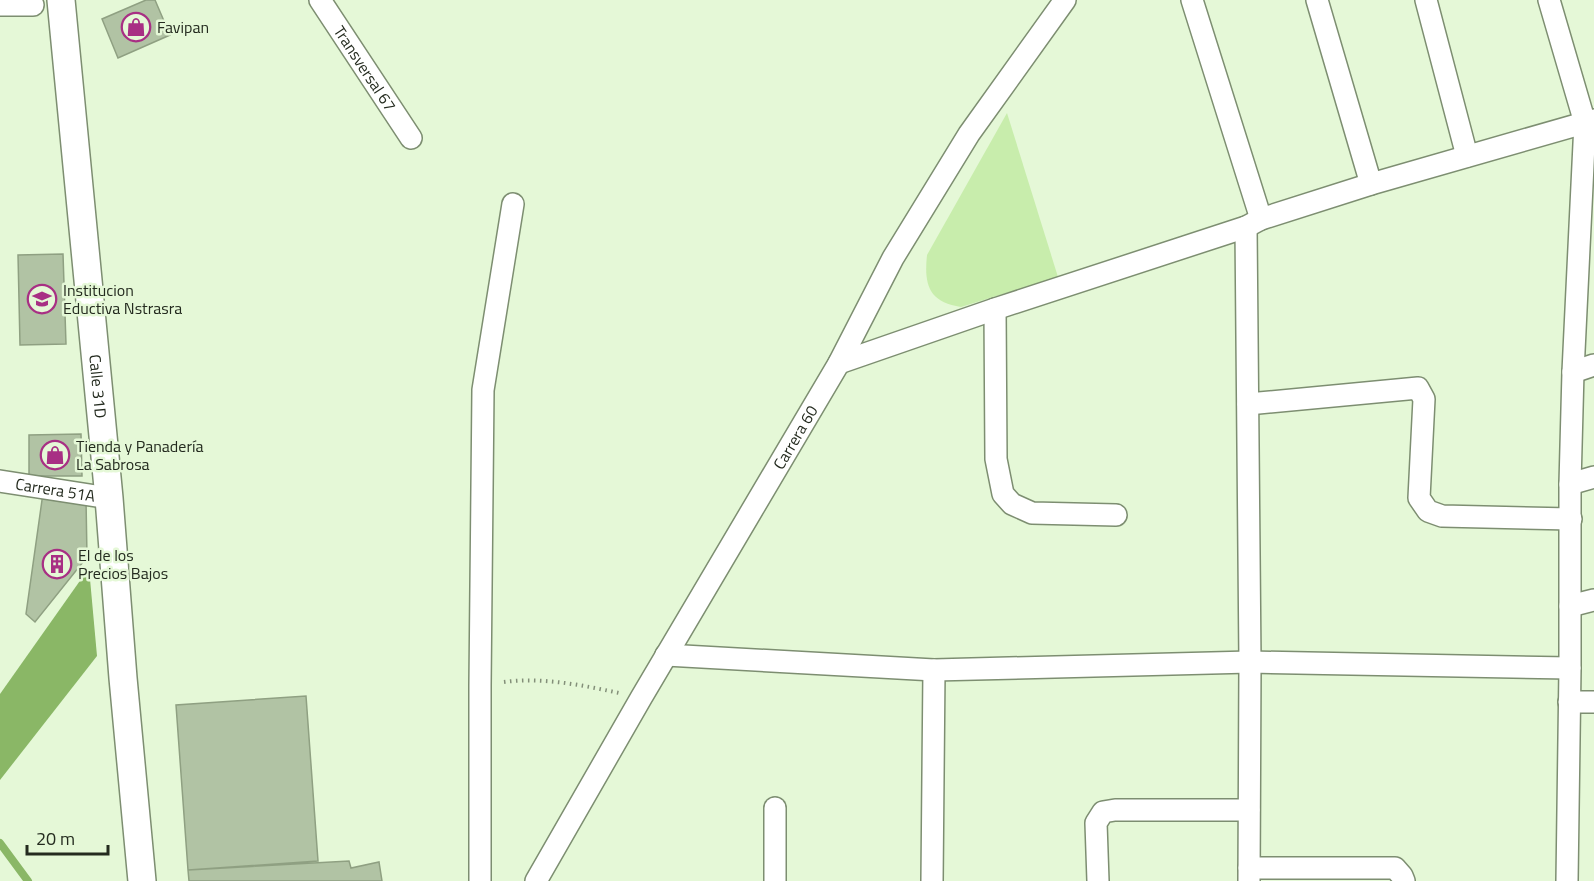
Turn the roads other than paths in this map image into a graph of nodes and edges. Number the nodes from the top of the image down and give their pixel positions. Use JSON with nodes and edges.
{"nodes":[{"id":1,"x":320,"y":0,"type":"edge"},
{"id":2,"x":1065,"y":0,"type":"edge"},
{"id":3,"x":1192,"y":0,"type":"edge"},
{"id":4,"x":1317,"y":0,"type":"edge"},
{"id":5,"x":1426,"y":0,"type":"edge"},
{"id":6,"x":1549,"y":0,"type":"edge"},
{"id":7,"x":65,"y":2,"type":"edge"},
{"id":8,"x":0,"y":5,"type":"edge"},
{"id":9,"x":33,"y":5,"type":"dead end"},
{"id":10,"x":1590,"y":122,"type":"edge"},
{"id":11,"x":411,"y":138,"type":"dead end"},
{"id":12,"x":1467,"y":156,"type":"junction"},
{"id":13,"x":1371,"y":184,"type":"junction"},
{"id":14,"x":513,"y":204,"type":"dead end"},
{"id":15,"x":1254,"y":223,"type":"junction"},
{"id":16,"x":1586,"y":254,"type":"edge"},
{"id":17,"x":995,"y":309,"type":"junction"},
{"id":18,"x":839,"y":363,"type":"junction"},
{"id":19,"x":1594,"y":365,"type":"edge"},
{"id":20,"x":1573,"y":372,"type":"junction"},
{"id":21,"x":1248,"y":404,"type":"junction"},
{"id":22,"x":1594,"y":477,"type":"edge"},
{"id":23,"x":0,"y":480,"type":"edge"},
{"id":24,"x":1570,"y":484,"type":"junction"},
{"id":25,"x":109,"y":498,"type":"junction"},
{"id":26,"x":1116,"y":515,"type":"dead end"},
{"id":27,"x":1570,"y":519,"type":"junction"},
{"id":28,"x":1594,"y":600,"type":"edge"},
{"id":29,"x":1570,"y":606,"type":"junction"},
{"id":30,"x":666,"y":655,"type":"junction"},
{"id":31,"x":1250,"y":662,"type":"junction"},
{"id":32,"x":1570,"y":668,"type":"junction"},
{"id":33,"x":934,"y":670,"type":"junction"},
{"id":34,"x":1569,"y":702,"type":"junction"},
{"id":35,"x":1594,"y":702,"type":"edge"},
{"id":36,"x":775,"y":807,"type":"dead end"},
{"id":37,"x":1249,"y":810,"type":"junction"},
{"id":38,"x":1249,"y":874,"type":"edge"},
{"id":39,"x":142,"y":881,"type":"edge"},
{"id":40,"x":480,"y":881,"type":"edge"},
{"id":41,"x":536,"y":881,"type":"edge"},
{"id":42,"x":775,"y":881,"type":"edge"},
{"id":43,"x":932,"y":881,"type":"edge"},
{"id":44,"x":1098,"y":881,"type":"edge"},
{"id":45,"x":1404,"y":881,"type":"edge"},
{"id":46,"x":1567,"y":881,"type":"edge"}],
"edges":[{"from":1,"to":11,"type":"street","name":"Transversal 67"},
{"from":2,"to":18,"type":"street","name":"Carrera 60"},
{"from":3,"to":15,"type":"street"},
{"from":4,"to":13,"type":"street"},
{"from":5,"to":12,"type":"street"},
{"from":6,"to":10,"type":"street"},
{"from":7,"to":25,"type":"street","name":"Calle 31D"},
{"from":8,"to":9,"type":"street"},
{"from":10,"to":12,"type":"street"},
{"from":10,"to":16,"type":"street"},
{"from":12,"to":13,"type":"street"},
{"from":13,"to":15,"type":"street"},
{"from":14,"to":40,"type":"street"},
{"from":15,"to":17,"type":"street"},
{"from":15,"to":21,"type":"street"},
{"from":16,"to":20,"type":"street"},
{"from":17,"to":18,"type":"street"},
{"from":17,"to":26,"type":"street"},
{"from":18,"to":30,"type":"street","name":"Carrera 60"},
{"from":19,"to":20,"type":"street"},
{"from":20,"to":24,"type":"street"},
{"from":21,"to":27,"type":"street"},
{"from":21,"to":31,"type":"street"},
{"from":22,"to":24,"type":"street"},
{"from":23,"to":25,"type":"street","name":"Carrera 51A"},
{"from":24,"to":27,"type":"street"},
{"from":25,"to":39,"type":"street","name":"Calle 31D"},
{"from":27,"to":29,"type":"street"},
{"from":28,"to":29,"type":"street"},
{"from":29,"to":32,"type":"street"},
{"from":30,"to":33,"type":"street"},
{"from":30,"to":41,"type":"street","name":"Carrera 60"},
{"from":31,"to":32,"type":"street"},
{"from":31,"to":33,"type":"street"},
{"from":31,"to":37,"type":"street"},
{"from":32,"to":34,"type":"street"},
{"from":33,"to":43,"type":"street"},
{"from":34,"to":35,"type":"street"},
{"from":34,"to":46,"type":"street"},
{"from":36,"to":42,"type":"street"},
{"from":37,"to":38,"type":"street"},
{"from":37,"to":44,"type":"street"},
{"from":38,"to":45,"type":"street"}]}
